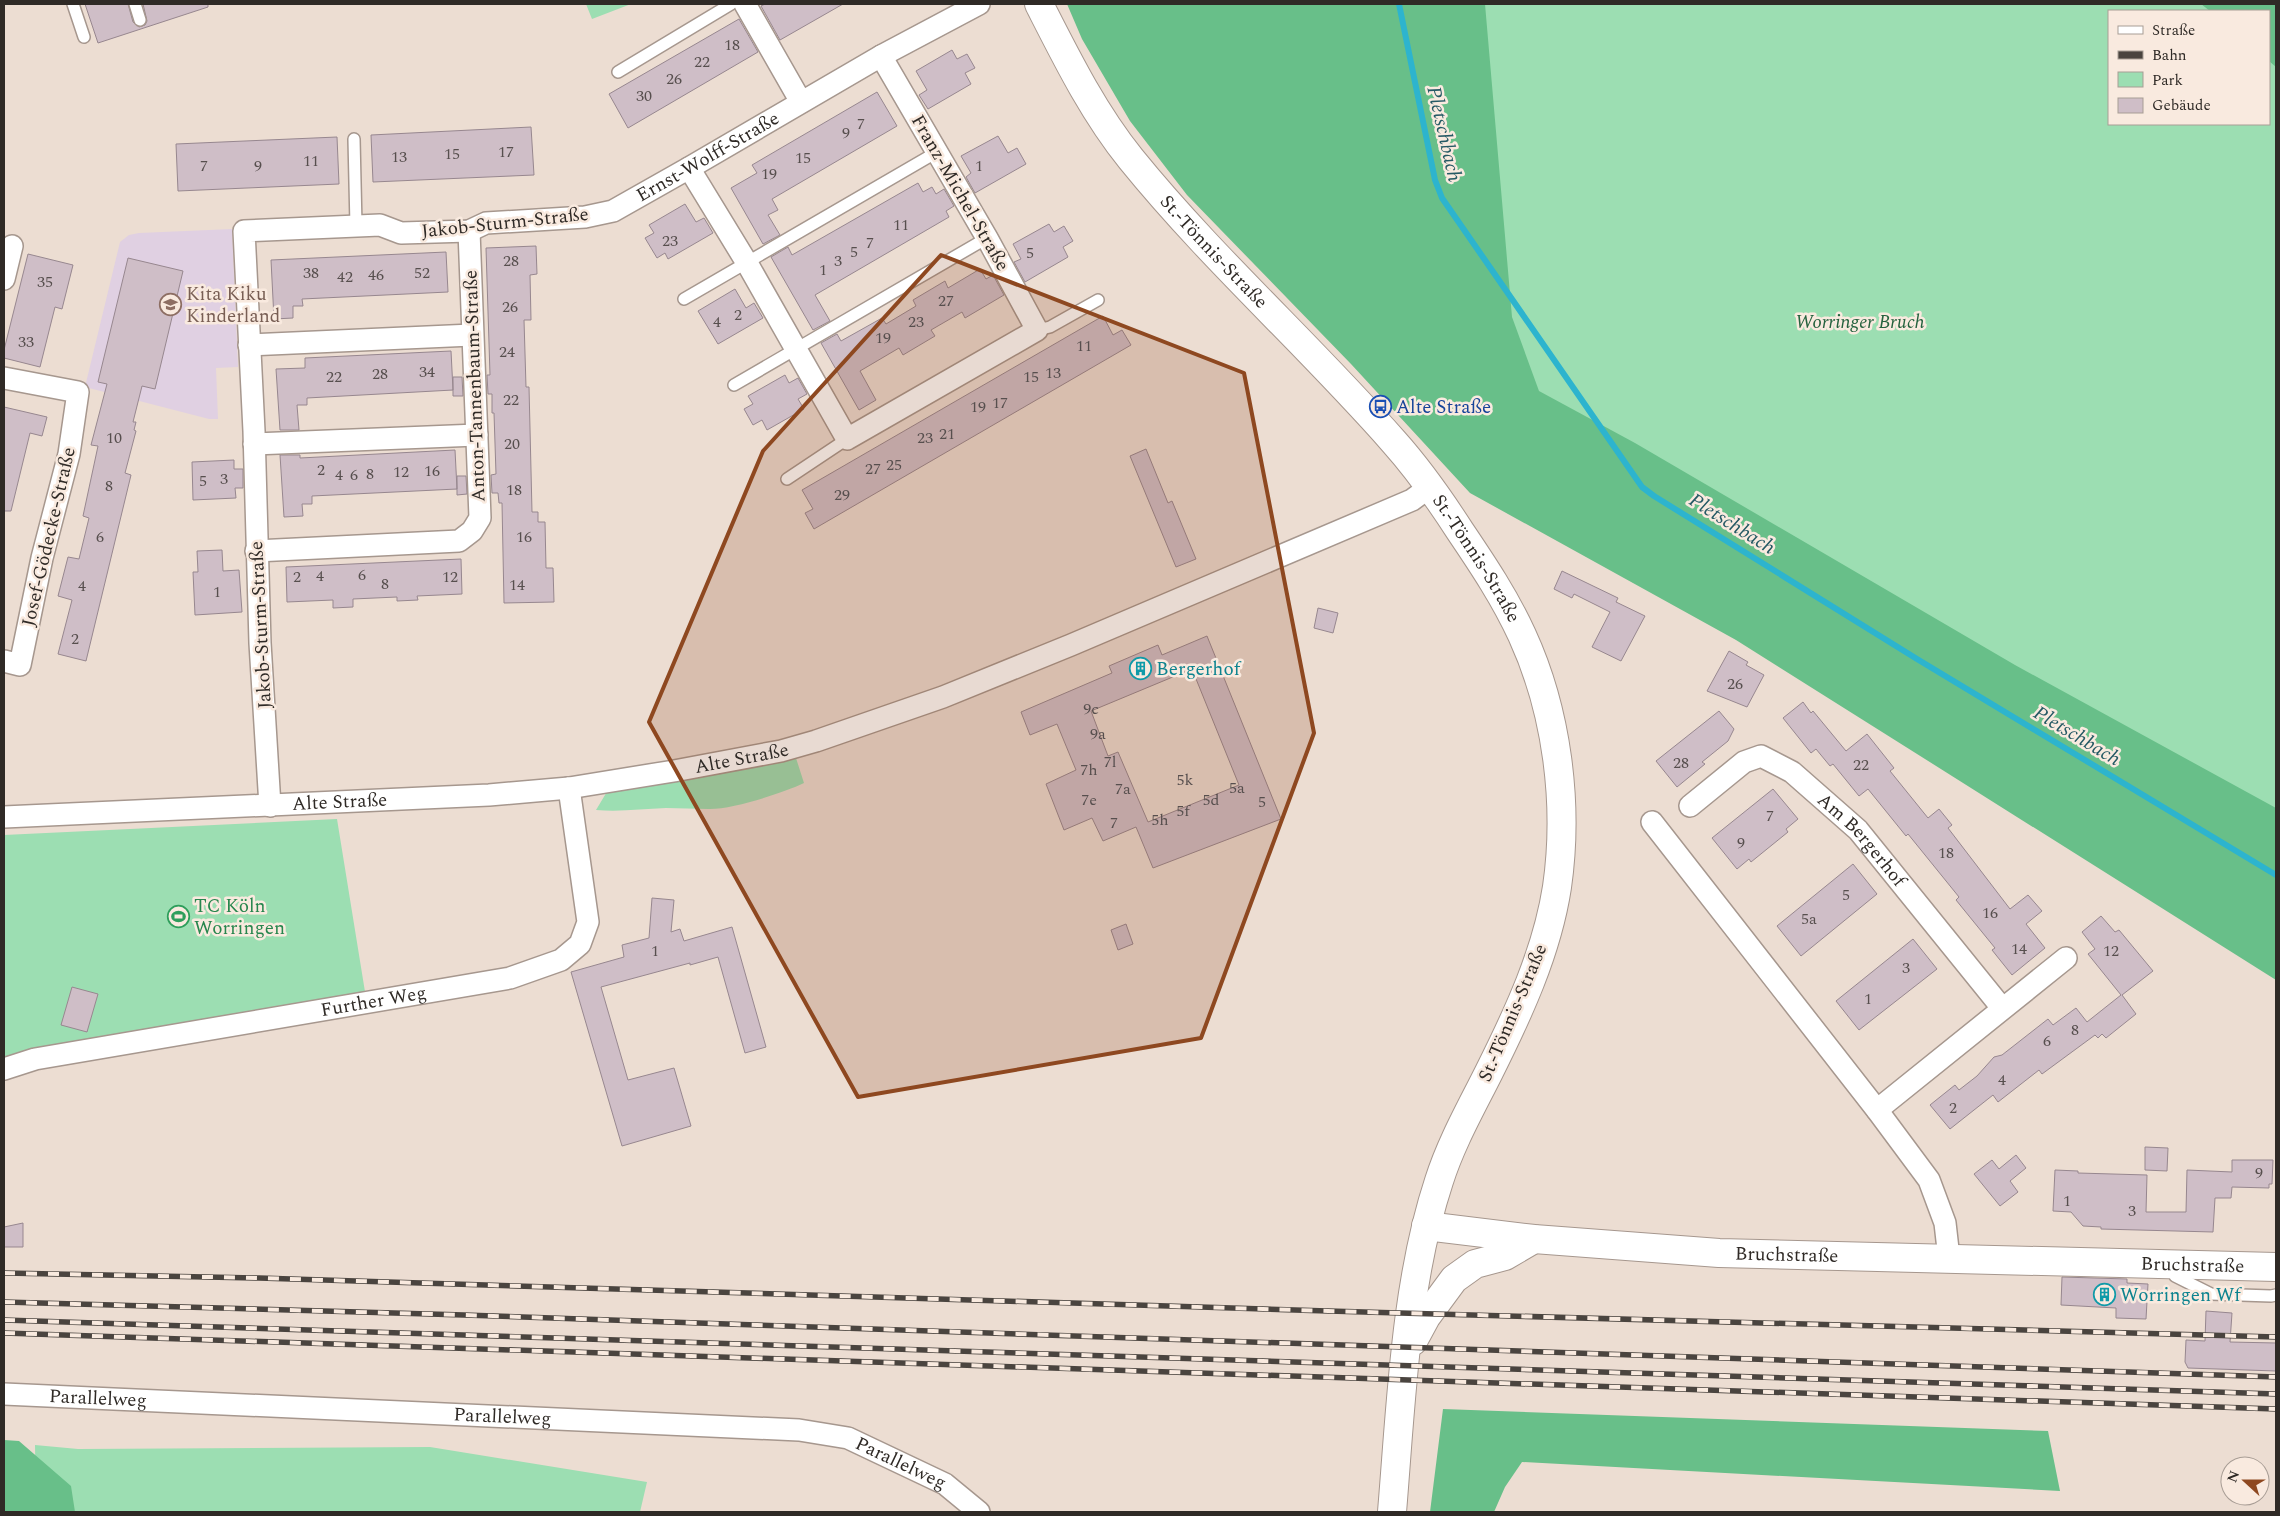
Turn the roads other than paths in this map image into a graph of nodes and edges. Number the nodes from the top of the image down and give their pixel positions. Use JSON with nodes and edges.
{"nodes":[{"id":1,"x":74,"y":4,"type":"edge"},
{"id":2,"x":135,"y":4,"type":"edge"},
{"id":3,"x":730,"y":4,"type":"edge"},
{"id":4,"x":745,"y":4,"type":"edge"},
{"id":5,"x":979,"y":4,"type":"edge"},
{"id":6,"x":1039,"y":4,"type":"edge"},
{"id":7,"x":140,"y":20,"type":"dead end"},
{"id":8,"x":84,"y":37,"type":"dead end"},
{"id":9,"x":881,"y":56,"type":"junction"},
{"id":10,"x":618,"y":72,"type":"dead end"},
{"id":11,"x":800,"y":102,"type":"junction"},
{"id":12,"x":354,"y":139,"type":"dead end"},
{"id":13,"x":937,"y":152,"type":"junction"},
{"id":14,"x":689,"y":168,"type":"junction"},
{"id":15,"x":612,"y":210,"type":"joint"},
{"id":16,"x":356,"y":226,"type":"junction"},
{"id":17,"x":469,"y":231,"type":"junction"},
{"id":18,"x":987,"y":238,"type":"junction"},
{"id":19,"x":12,"y":246,"type":"dead end"},
{"id":20,"x":747,"y":263,"type":"junction"},
{"id":21,"x":4,"y":279,"type":"edge"},
{"id":22,"x":684,"y":299,"type":"dead end"},
{"id":23,"x":1098,"y":300,"type":"dead end"},
{"id":24,"x":1037,"y":330,"type":"junction"},
{"id":25,"x":472,"y":335,"type":"junction"},
{"id":26,"x":249,"y":345,"type":"junction"},
{"id":27,"x":796,"y":348,"type":"junction"},
{"id":28,"x":4,"y":378,"type":"edge"},
{"id":29,"x":734,"y":385,"type":"dead end"},
{"id":30,"x":478,"y":435,"type":"junction"},
{"id":31,"x":847,"y":439,"type":"junction"},
{"id":32,"x":254,"y":444,"type":"junction"},
{"id":33,"x":787,"y":479,"type":"dead end"},
{"id":34,"x":1430,"y":486,"type":"junction"},
{"id":35,"x":256,"y":551,"type":"junction"},
{"id":36,"x":4,"y":661,"type":"edge"},
{"id":37,"x":569,"y":788,"type":"junction"},
{"id":38,"x":270,"y":806,"type":"junction"},
{"id":39,"x":1690,"y":806,"type":"dead end"},
{"id":40,"x":4,"y":817,"type":"edge"},
{"id":41,"x":1652,"y":822,"type":"dead end"},
{"id":42,"x":2066,"y":958,"type":"dead end"},
{"id":43,"x":2002,"y":1008,"type":"junction"},
{"id":44,"x":4,"y":1069,"type":"edge"},
{"id":45,"x":1878,"y":1110,"type":"junction"},
{"id":46,"x":1426,"y":1226,"type":"junction"},
{"id":47,"x":1534,"y":1239,"type":"junction"},
{"id":48,"x":1949,"y":1258,"type":"junction"},
{"id":49,"x":2170,"y":1264,"type":"junction"},
{"id":50,"x":2276,"y":1267,"type":"edge"},
{"id":51,"x":2276,"y":1295,"type":"edge"},
{"id":52,"x":1407,"y":1352,"type":"junction"},
{"id":53,"x":4,"y":1394,"type":"edge"},
{"id":54,"x":979,"y":1512,"type":"edge"},
{"id":55,"x":1392,"y":1512,"type":"edge"}],
"edges":[{"from":1,"to":8,"type":"lane"},
{"from":2,"to":7,"type":"lane"},
{"from":3,"to":10,"type":"lane"},
{"from":4,"to":11,"type":"street","name":"Ernst-Wolff-Straße"},
{"from":5,"to":9,"type":"street","name":"Ernst-Wolff-Straße"},
{"from":6,"to":34,"type":"main road","name":"St.-Tönnis-Straße"},
{"from":9,"to":11,"type":"street","name":"Ernst-Wolff-Straße"},
{"from":9,"to":13,"type":"street","name":"Franz-Michel-Straße"},
{"from":11,"to":14,"type":"street","name":"Ernst-Wolff-Straße"},
{"from":12,"to":16,"type":"lane"},
{"from":13,"to":18,"type":"street","name":"Franz-Michel-Straße"},
{"from":13,"to":20,"type":"lane"},
{"from":14,"to":15,"type":"street","name":"Ernst-Wolff-Straße"},
{"from":14,"to":20,"type":"street"},
{"from":15,"to":17,"type":"street","name":"Jakob-Sturm-Straße"},
{"from":16,"to":17,"type":"street","name":"Jakob-Sturm-Straße"},
{"from":16,"to":26,"type":"street","name":"Jakob-Sturm-Straße"},
{"from":17,"to":25,"type":"street","name":"Anton-Tannenbaum-Straße"},
{"from":18,"to":24,"type":"street","name":"Franz-Michel-Straße"},
{"from":18,"to":27,"type":"lane"},
{"from":19,"to":21,"type":"street"},
{"from":20,"to":22,"type":"lane"},
{"from":20,"to":27,"type":"street"},
{"from":23,"to":24,"type":"lane"},
{"from":24,"to":31,"type":"street"},
{"from":25,"to":26,"type":"street"},
{"from":25,"to":30,"type":"street","name":"Anton-Tannenbaum-Straße"},
{"from":26,"to":32,"type":"street","name":"Jakob-Sturm-Straße"},
{"from":27,"to":29,"type":"lane"},
{"from":27,"to":31,"type":"street"},
{"from":28,"to":36,"type":"street","name":"Josef-Gödecke-Straße"},
{"from":30,"to":32,"type":"street"},
{"from":30,"to":35,"type":"street","name":"Anton-Tannenbaum-Straße"},
{"from":31,"to":33,"type":"lane"},
{"from":32,"to":35,"type":"street","name":"Jakob-Sturm-Straße"},
{"from":34,"to":37,"type":"street","name":"Alte Straße"},
{"from":34,"to":46,"type":"main road","name":"St.-Tönnis-Straße"},
{"from":35,"to":38,"type":"street","name":"Jakob-Sturm-Straße"},
{"from":37,"to":38,"type":"street","name":"Alte Straße"},
{"from":37,"to":44,"type":"street","name":"Further Weg"},
{"from":38,"to":40,"type":"street","name":"Alte Straße"},
{"from":39,"to":43,"type":"street","name":"Am Bergerhof"},
{"from":41,"to":45,"type":"street"},
{"from":42,"to":43,"type":"street"},
{"from":43,"to":45,"type":"street"},
{"from":45,"to":48,"type":"street"},
{"from":46,"to":47,"type":"main road","name":"Bruchstraße"},
{"from":46,"to":52,"type":"main road"},
{"from":47,"to":48,"type":"main road","name":"Bruchstraße"},
{"from":47,"to":52,"type":"main road"},
{"from":48,"to":49,"type":"main road","name":"Bruchstraße"},
{"from":49,"to":50,"type":"main road","name":"Bruchstraße"},
{"from":49,"to":51,"type":"lane"},
{"from":52,"to":55,"type":"main road"},
{"from":53,"to":54,"type":"street","name":"Parallelweg"}]}
